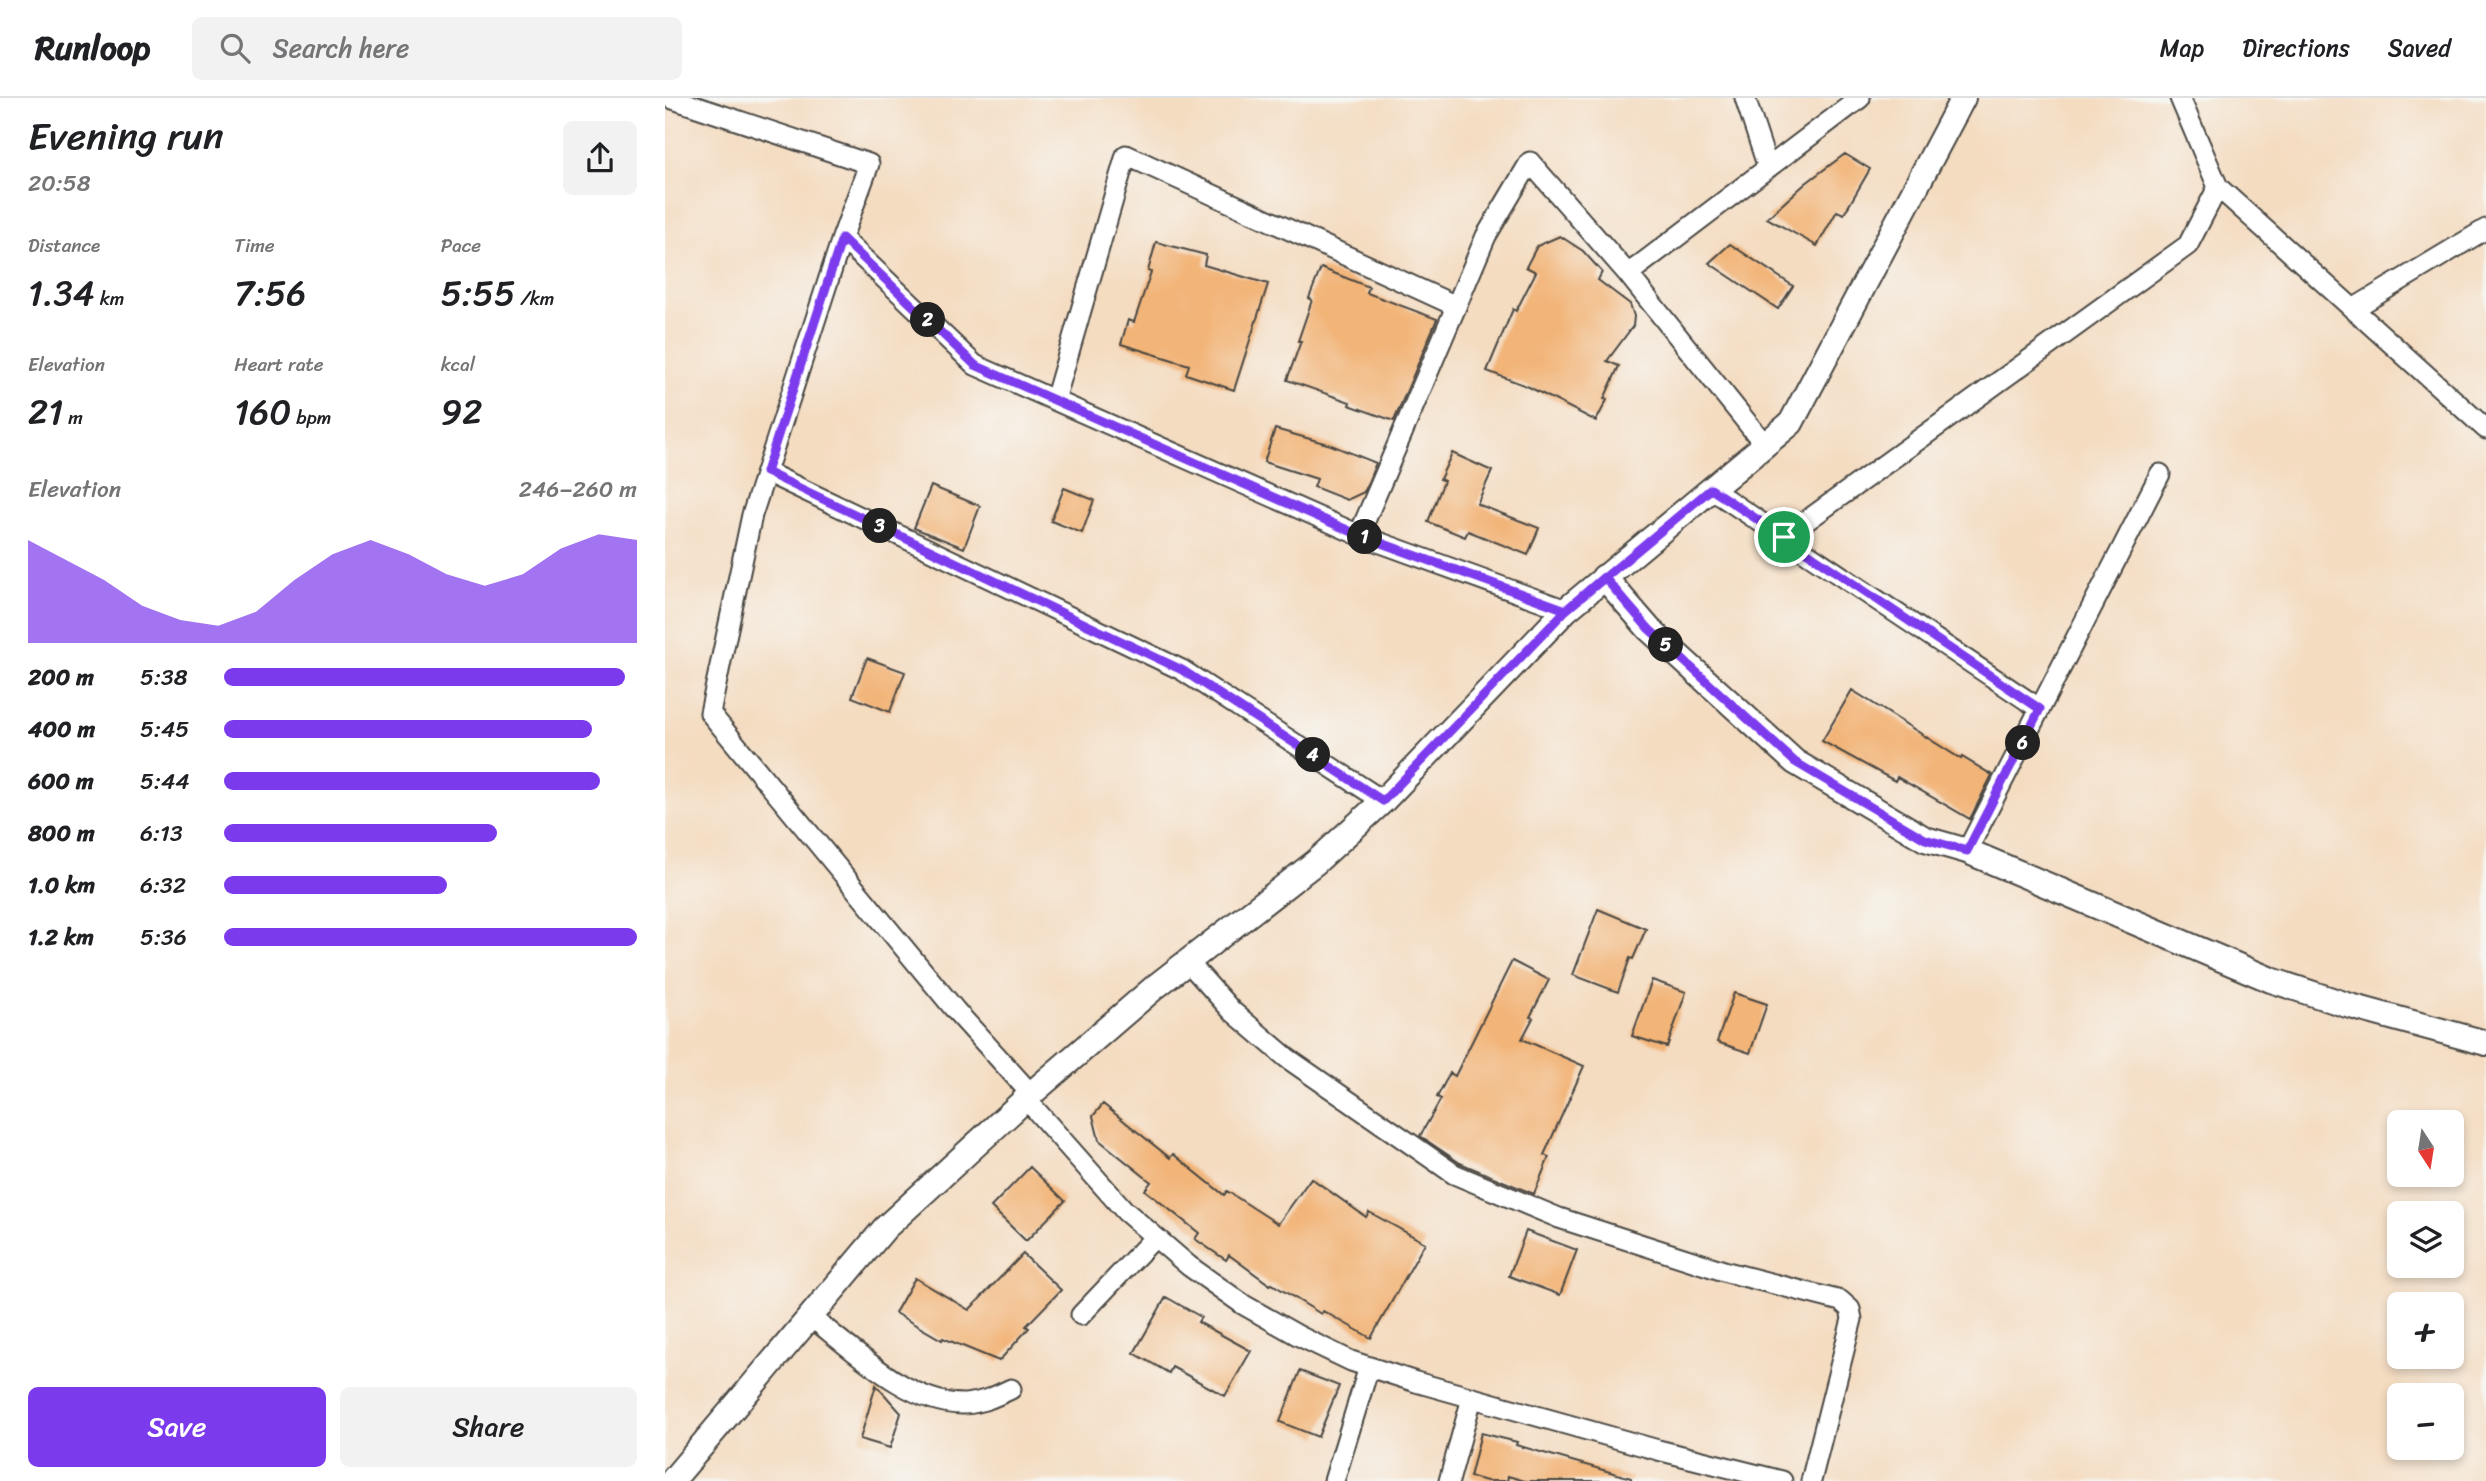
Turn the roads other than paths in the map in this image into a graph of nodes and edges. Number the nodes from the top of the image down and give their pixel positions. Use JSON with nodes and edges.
{"nodes":[{"id":1,"x":670,"y":98,"type":"edge"},
{"id":2,"x":1745,"y":98,"type":"edge"},
{"id":3,"x":1860,"y":98,"type":"edge"},
{"id":4,"x":1963,"y":98,"type":"edge"},
{"id":5,"x":2180,"y":98,"type":"edge"},
{"id":6,"x":1768,"y":168,"type":"junction"},
{"id":7,"x":2218,"y":187,"type":"junction"},
{"id":8,"x":2486,"y":229,"type":"edge"},
{"id":9,"x":842,"y":238,"type":"junction"},
{"id":10,"x":1627,"y":274,"type":"junction"},
{"id":11,"x":1456,"y":306,"type":"junction"},
{"id":12,"x":2353,"y":309,"type":"junction"},
{"id":13,"x":1055,"y":400,"type":"junction"},
{"id":14,"x":2486,"y":429,"type":"edge"},
{"id":15,"x":1765,"y":445,"type":"junction"},
{"id":16,"x":766,"y":472,"type":"junction"},
{"id":17,"x":2160,"y":474,"type":"dead end"},
{"id":18,"x":1711,"y":489,"type":"junction"},
{"id":19,"x":1359,"y":535,"type":"junction"},
{"id":20,"x":1784,"y":537,"type":"junction"},
{"id":21,"x":1604,"y":577,"type":"junction"},
{"id":22,"x":1566,"y":610,"type":"junction"},
{"id":23,"x":2040,"y":709,"type":"junction"},
{"id":24,"x":1383,"y":801,"type":"junction"},
{"id":25,"x":1967,"y":851,"type":"junction"},
{"id":26,"x":1188,"y":962,"type":"junction"},
{"id":27,"x":2486,"y":1043,"type":"edge"},
{"id":28,"x":1028,"y":1097,"type":"junction"},
{"id":29,"x":1154,"y":1237,"type":"junction"},
{"id":30,"x":1081,"y":1315,"type":"dead end"},
{"id":31,"x":811,"y":1317,"type":"junction"},
{"id":32,"x":1369,"y":1367,"type":"junction"},
{"id":33,"x":1011,"y":1389,"type":"dead end"},
{"id":34,"x":1472,"y":1398,"type":"junction"},
{"id":35,"x":672,"y":1481,"type":"edge"},
{"id":36,"x":1334,"y":1481,"type":"edge"},
{"id":37,"x":1449,"y":1481,"type":"edge"},
{"id":38,"x":1781,"y":1481,"type":"edge"},
{"id":39,"x":1811,"y":1481,"type":"edge"}],
"edges":[{"from":1,"to":9,"type":"street"},
{"from":2,"to":6,"type":"street"},
{"from":3,"to":6,"type":"street"},
{"from":4,"to":15,"type":"street"},
{"from":5,"to":7,"type":"street"},
{"from":6,"to":10,"type":"street"},
{"from":7,"to":12,"type":"street"},
{"from":7,"to":20,"type":"street"},
{"from":8,"to":12,"type":"street"},
{"from":9,"to":13,"type":"street"},
{"from":9,"to":16,"type":"street"},
{"from":10,"to":11,"type":"street"},
{"from":10,"to":15,"type":"street"},
{"from":11,"to":13,"type":"street"},
{"from":11,"to":19,"type":"street"},
{"from":12,"to":14,"type":"street"},
{"from":13,"to":19,"type":"street"},
{"from":15,"to":18,"type":"street"},
{"from":16,"to":24,"type":"street"},
{"from":16,"to":28,"type":"street"},
{"from":17,"to":23,"type":"street"},
{"from":18,"to":20,"type":"street"},
{"from":18,"to":21,"type":"street"},
{"from":19,"to":22,"type":"street"},
{"from":20,"to":23,"type":"street"},
{"from":21,"to":22,"type":"street"},
{"from":21,"to":25,"type":"street"},
{"from":22,"to":24,"type":"street"},
{"from":23,"to":25,"type":"street"},
{"from":24,"to":26,"type":"street"},
{"from":25,"to":27,"type":"street"},
{"from":26,"to":28,"type":"street"},
{"from":26,"to":39,"type":"street"},
{"from":28,"to":29,"type":"street"},
{"from":28,"to":31,"type":"street"},
{"from":29,"to":30,"type":"street"},
{"from":29,"to":32,"type":"street"},
{"from":31,"to":33,"type":"street"},
{"from":31,"to":35,"type":"street"},
{"from":32,"to":34,"type":"street"},
{"from":32,"to":36,"type":"street"},
{"from":34,"to":37,"type":"street"},
{"from":34,"to":38,"type":"street"}]}
